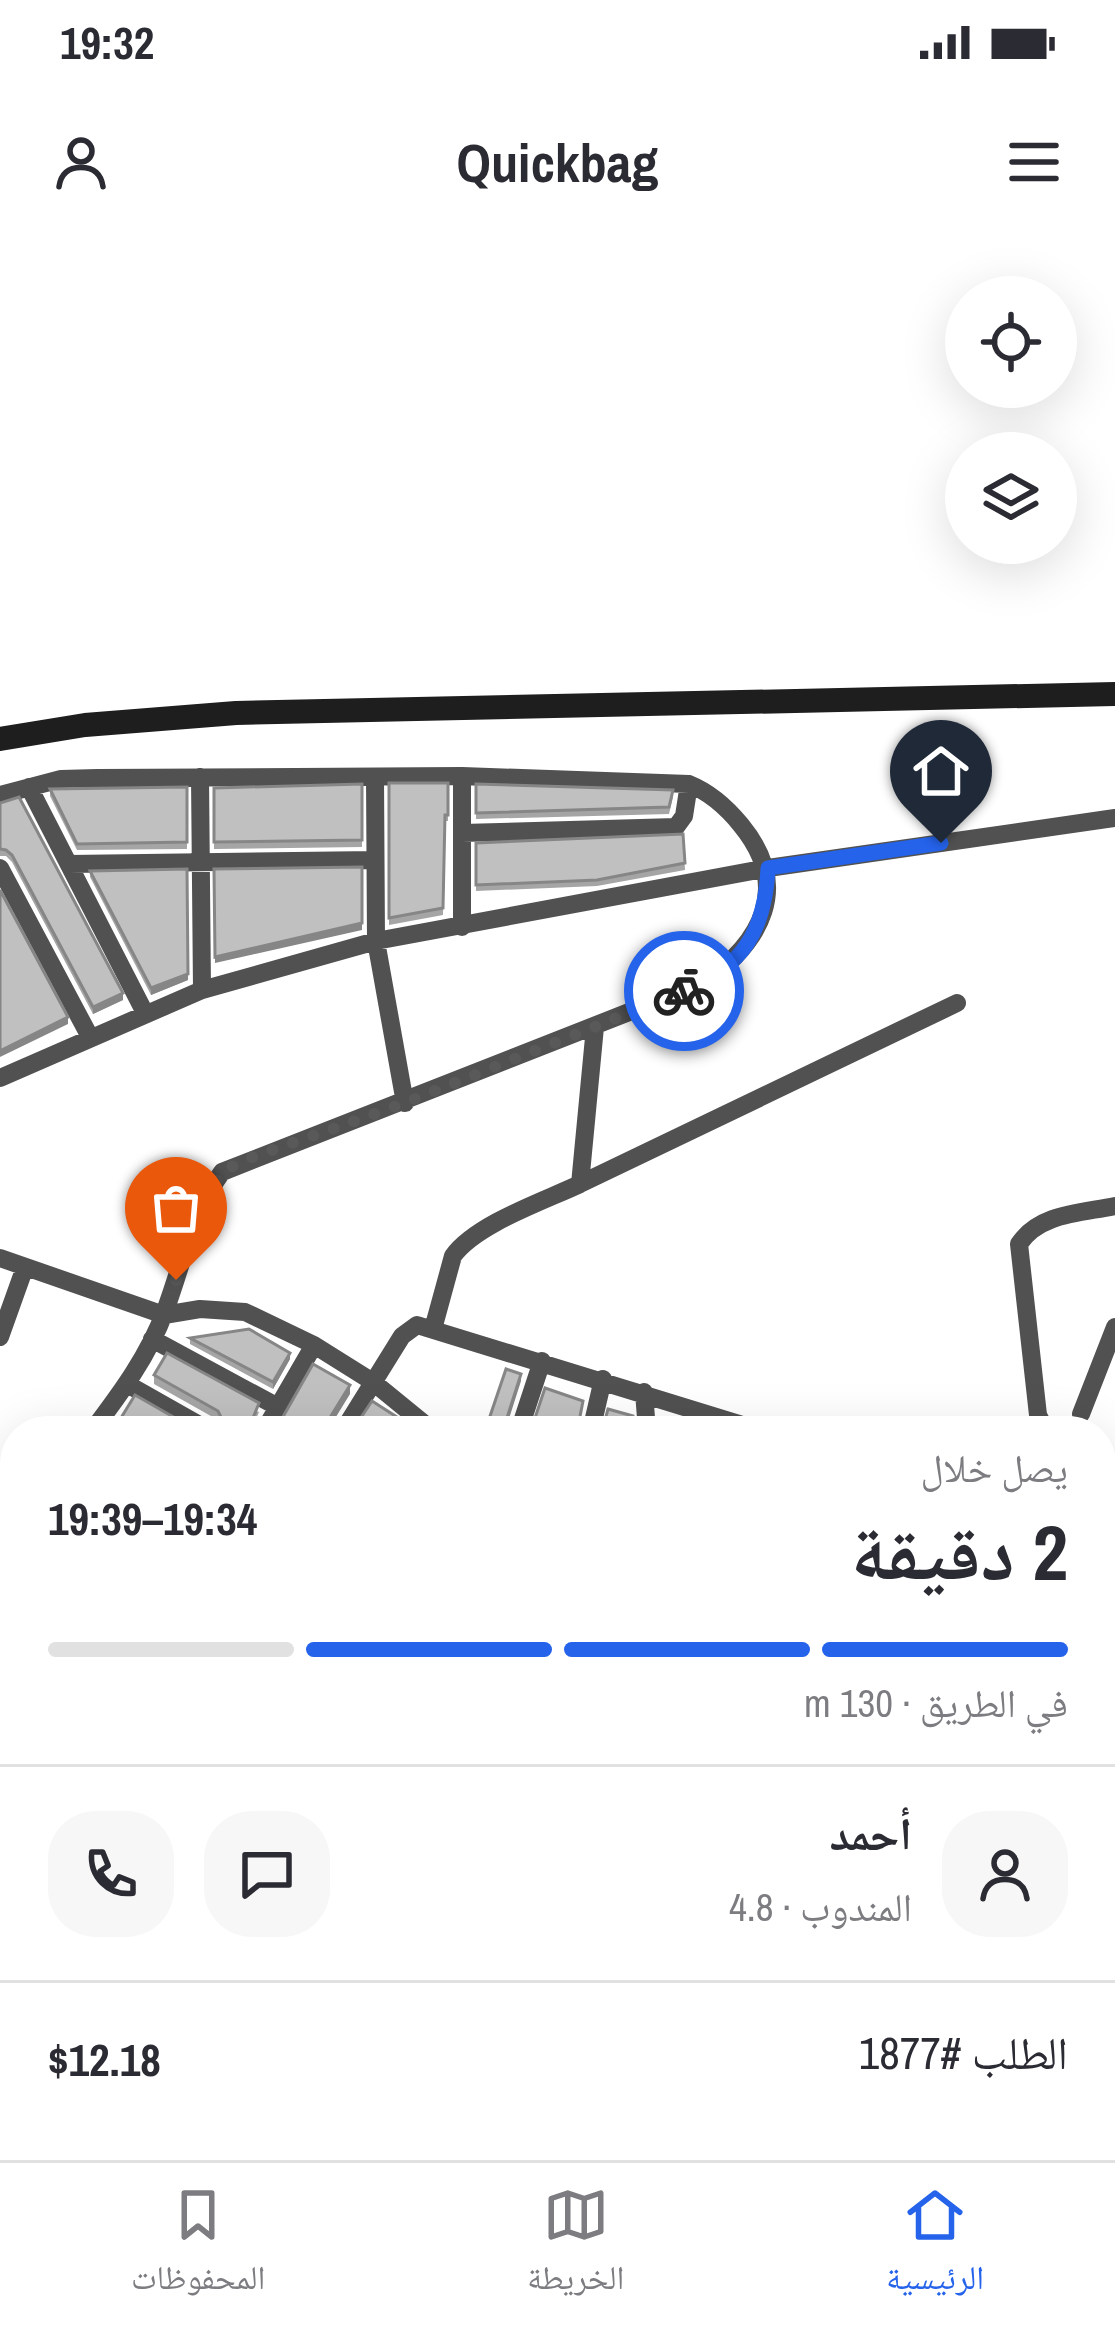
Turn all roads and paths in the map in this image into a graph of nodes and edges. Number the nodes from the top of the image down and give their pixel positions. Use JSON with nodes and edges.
{"nodes":[{"id":1,"x":1115,"y":694,"type":"edge"},
{"id":2,"x":0,"y":740,"type":"edge"},
{"id":3,"x":462,"y":776,"type":"junction"},
{"id":4,"x":200,"y":777,"type":"junction"},
{"id":5,"x":374,"y":777,"type":"junction"},
{"id":6,"x":689,"y":784,"type":"junction"},
{"id":7,"x":29,"y":787,"type":"junction"},
{"id":8,"x":0,"y":795,"type":"edge"},
{"id":9,"x":1115,"y":818,"type":"edge"},
{"id":10,"x":462,"y":833,"type":"junction"},
{"id":11,"x":375,"y":860,"type":"junction"},
{"id":12,"x":201,"y":862,"type":"junction"},
{"id":13,"x":69,"y":864,"type":"junction"},
{"id":14,"x":0,"y":868,"type":"edge"},
{"id":15,"x":768,"y":868,"type":"junction"},
{"id":16,"x":461,"y":927,"type":"junction"},
{"id":17,"x":376,"y":940,"type":"junction"},
{"id":18,"x":202,"y":990,"type":"junction"},
{"id":19,"x":956,"y":1003,"type":"dead end"},
{"id":20,"x":145,"y":1012,"type":"junction"},
{"id":21,"x":595,"y":1027,"type":"junction"},
{"id":22,"x":90,"y":1036,"type":"junction"},
{"id":23,"x":0,"y":1078,"type":"edge"},
{"id":24,"x":405,"y":1103,"type":"junction"},
{"id":25,"x":580,"y":1184,"type":"junction"},
{"id":26,"x":1115,"y":1206,"type":"edge"},
{"id":27,"x":0,"y":1258,"type":"edge"},
{"id":28,"x":26,"y":1267,"type":"junction"},
{"id":29,"x":164,"y":1315,"type":"junction"},
{"id":30,"x":1115,"y":1327,"type":"edge"},
{"id":31,"x":433,"y":1329,"type":"junction"},
{"id":32,"x":0,"y":1337,"type":"edge"},
{"id":33,"x":152,"y":1339,"type":"junction"},
{"id":34,"x":314,"y":1345,"type":"junction"},
{"id":35,"x":542,"y":1360,"type":"junction"},
{"id":36,"x":603,"y":1379,"type":"junction"},
{"id":37,"x":373,"y":1382,"type":"junction"},
{"id":38,"x":127,"y":1384,"type":"junction"},
{"id":39,"x":644,"y":1392,"type":"junction"},
{"id":40,"x":278,"y":1407,"type":"junction"},
{"id":41,"x":1081,"y":1414,"type":"dead end"},
{"id":42,"x":103,"y":1416,"type":"edge"},
{"id":43,"x":184,"y":1416,"type":"edge"},
{"id":44,"x":273,"y":1416,"type":"edge"},
{"id":45,"x":352,"y":1416,"type":"edge"},
{"id":46,"x":405,"y":1416,"type":"edge"},
{"id":47,"x":524,"y":1416,"type":"edge"},
{"id":48,"x":595,"y":1416,"type":"edge"},
{"id":49,"x":646,"y":1416,"type":"edge"},
{"id":50,"x":698,"y":1416,"type":"edge"},
{"id":51,"x":1039,"y":1416,"type":"edge"}],
"edges":[{"from":1,"to":2,"type":"main road"},
{"from":3,"to":5,"type":"street"},
{"from":3,"to":6,"type":"street"},
{"from":3,"to":10,"type":"street"},
{"from":4,"to":5,"type":"street"},
{"from":4,"to":7,"type":"street"},
{"from":4,"to":12,"type":"street"},
{"from":5,"to":11,"type":"street"},
{"from":6,"to":10,"type":"street"},
{"from":6,"to":15,"type":"street"},
{"from":7,"to":8,"type":"street"},
{"from":7,"to":13,"type":"street"},
{"from":9,"to":15,"type":"street"},
{"from":10,"to":16,"type":"street"},
{"from":11,"to":12,"type":"street"},
{"from":11,"to":17,"type":"street"},
{"from":12,"to":13,"type":"street"},
{"from":12,"to":18,"type":"street"},
{"from":13,"to":20,"type":"street"},
{"from":14,"to":22,"type":"street"},
{"from":15,"to":16,"type":"street"},
{"from":15,"to":21,"type":"street"},
{"from":16,"to":17,"type":"street"},
{"from":17,"to":18,"type":"street"},
{"from":17,"to":24,"type":"street"},
{"from":18,"to":20,"type":"street"},
{"from":19,"to":25,"type":"street"},
{"from":20,"to":22,"type":"street"},
{"from":21,"to":24,"type":"street"},
{"from":21,"to":25,"type":"street"},
{"from":22,"to":23,"type":"street"},
{"from":24,"to":29,"type":"street"},
{"from":25,"to":31,"type":"street"},
{"from":26,"to":51,"type":"street"},
{"from":27,"to":28,"type":"street"},
{"from":28,"to":29,"type":"street"},
{"from":28,"to":32,"type":"street"},
{"from":29,"to":33,"type":"street"},
{"from":29,"to":34,"type":"street"},
{"from":30,"to":41,"type":"street"},
{"from":31,"to":35,"type":"street"},
{"from":31,"to":37,"type":"street"},
{"from":33,"to":38,"type":"street"},
{"from":33,"to":40,"type":"street"},
{"from":34,"to":37,"type":"street"},
{"from":34,"to":40,"type":"street"},
{"from":35,"to":36,"type":"street"},
{"from":35,"to":47,"type":"street"},
{"from":36,"to":39,"type":"street"},
{"from":36,"to":48,"type":"street"},
{"from":37,"to":45,"type":"street"},
{"from":37,"to":46,"type":"street"},
{"from":38,"to":42,"type":"street"},
{"from":38,"to":43,"type":"street"},
{"from":39,"to":49,"type":"street"},
{"from":39,"to":50,"type":"street"},
{"from":40,"to":44,"type":"street"}]}
